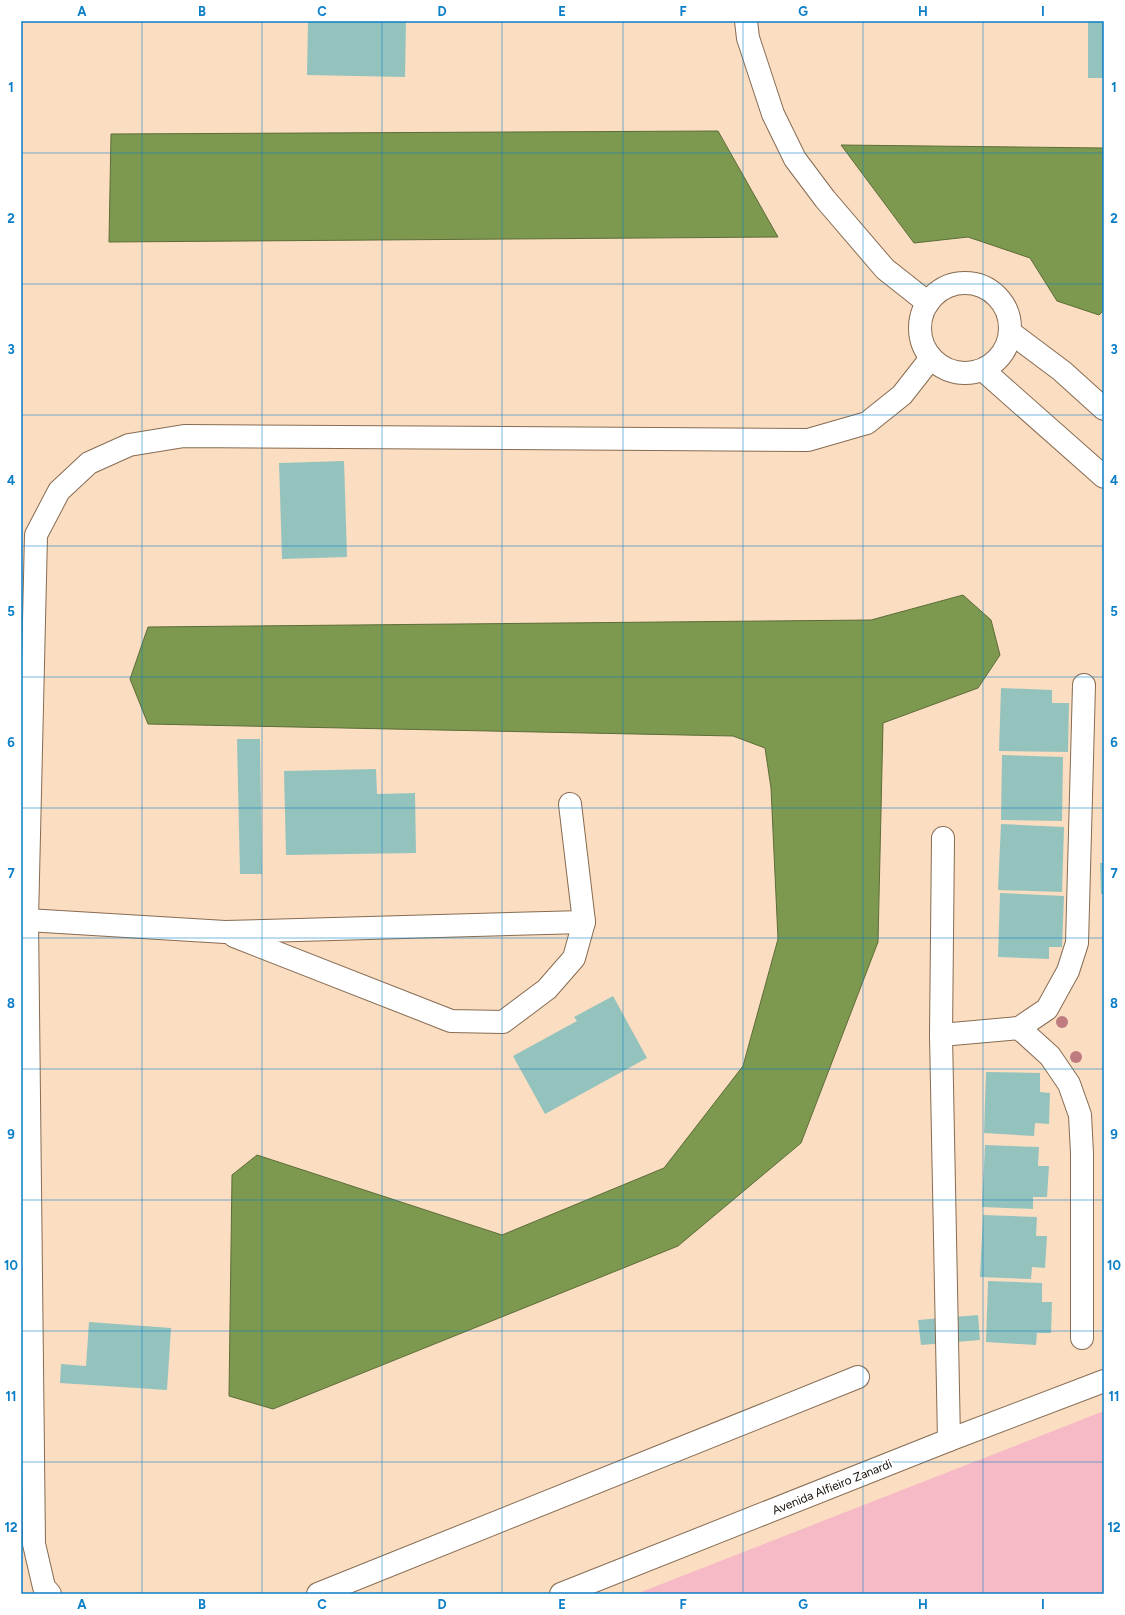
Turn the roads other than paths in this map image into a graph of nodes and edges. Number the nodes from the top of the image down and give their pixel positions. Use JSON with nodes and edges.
{"nodes":[{"id":1,"x":746,"y":21,"type":"edge"},
{"id":2,"x":928,"y":303,"type":"junction"},
{"id":3,"x":1010,"y":332,"type":"junction"},
{"id":4,"x":931,"y":358,"type":"junction"},
{"id":5,"x":983,"y":370,"type":"junction"},
{"id":6,"x":1104,"y":409,"type":"edge"},
{"id":7,"x":1104,"y":477,"type":"edge"},
{"id":8,"x":1084,"y":685,"type":"dead end"},
{"id":9,"x":570,"y":804,"type":"dead end"},
{"id":10,"x":943,"y":838,"type":"dead end"},
{"id":11,"x":27,"y":920,"type":"junction"},
{"id":12,"x":584,"y":922,"type":"junction"},
{"id":13,"x":225,"y":932,"type":"junction"},
{"id":14,"x":1019,"y":1028,"type":"junction"},
{"id":15,"x":941,"y":1034,"type":"junction"},
{"id":16,"x":1082,"y":1338,"type":"dead end"},
{"id":17,"x":858,"y":1377,"type":"dead end"},
{"id":18,"x":1104,"y":1381,"type":"edge"},
{"id":19,"x":949,"y":1440,"type":"junction"},
{"id":20,"x":50,"y":1594,"type":"edge"},
{"id":21,"x":318,"y":1594,"type":"edge"},
{"id":22,"x":561,"y":1594,"type":"edge"}],
"edges":[{"from":1,"to":2,"type":"street"},
{"from":2,"to":3,"type":"street"},
{"from":2,"to":4,"type":"street"},
{"from":3,"to":5,"type":"street"},
{"from":3,"to":6,"type":"street"},
{"from":4,"to":5,"type":"street"},
{"from":4,"to":11,"type":"street"},
{"from":5,"to":7,"type":"street"},
{"from":8,"to":14,"type":"street"},
{"from":9,"to":12,"type":"street"},
{"from":10,"to":15,"type":"street"},
{"from":11,"to":13,"type":"street"},
{"from":11,"to":20,"type":"street"},
{"from":12,"to":13,"type":"street"},
{"from":12,"to":13,"type":"street"},
{"from":14,"to":15,"type":"street"},
{"from":14,"to":16,"type":"street"},
{"from":15,"to":19,"type":"street"},
{"from":17,"to":21,"type":"street"},
{"from":18,"to":19,"type":"street","name":"Avenida Alfieiro Zanardi"},
{"from":19,"to":22,"type":"street","name":"Avenida Alfieiro Zanardi"}]}
